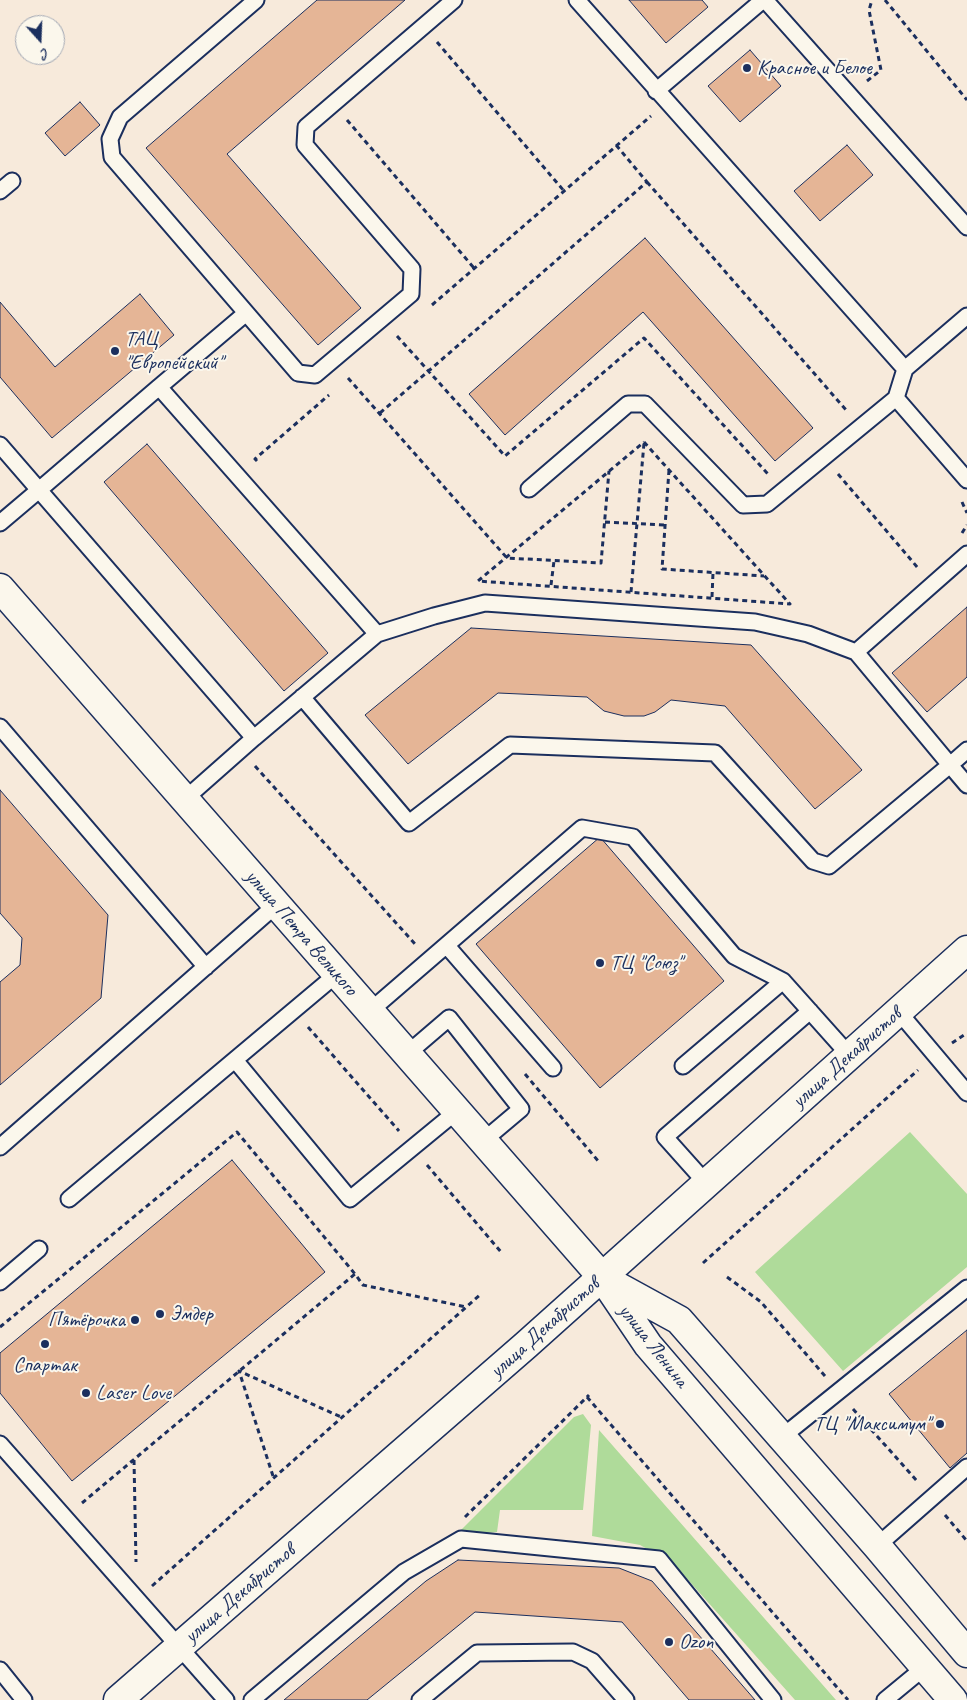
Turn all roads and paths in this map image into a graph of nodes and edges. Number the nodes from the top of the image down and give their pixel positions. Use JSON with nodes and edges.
{"nodes":[{"id":1,"x":256,"y":0,"type":"edge"},
{"id":2,"x":454,"y":0,"type":"edge"},
{"id":3,"x":577,"y":0,"type":"edge"},
{"id":4,"x":764,"y":0,"type":"edge"},
{"id":5,"x":872,"y":0,"type":"edge"},
{"id":6,"x":885,"y":0,"type":"edge"},
{"id":7,"x":423,"y":26,"type":"junction"},
{"id":8,"x":656,"y":91,"type":"junction"},
{"id":9,"x":849,"y":95,"type":"junction"},
{"id":10,"x":967,"y":100,"type":"edge"},
{"id":11,"x":666,"y":103,"type":"junction"},
{"id":12,"x":333,"y":104,"type":"junction"},
{"id":13,"x":616,"y":145,"type":"junction"},
{"id":14,"x":12,"y":181,"type":"dead end"},
{"id":15,"x":647,"y":182,"type":"junction"},
{"id":16,"x":0,"y":191,"type":"edge"},
{"id":17,"x":564,"y":191,"type":"junction"},
{"id":18,"x":967,"y":228,"type":"edge"},
{"id":19,"x":474,"y":268,"type":"junction"},
{"id":20,"x":425,"y":311,"type":"dead end"},
{"id":21,"x":245,"y":314,"type":"junction"},
{"id":22,"x":967,"y":316,"type":"edge"},
{"id":23,"x":404,"y":330,"type":"dead end"},
{"id":24,"x":390,"y":342,"type":"dead end"},
{"id":25,"x":905,"y":369,"type":"junction"},
{"id":26,"x":355,"y":372,"type":"dead end"},
{"id":27,"x":348,"y":378,"type":"junction"},
{"id":28,"x":341,"y":384,"type":"dead end"},
{"id":29,"x":160,"y":387,"type":"junction"},
{"id":30,"x":334,"y":391,"type":"dead end"},
{"id":31,"x":896,"y":398,"type":"junction"},
{"id":32,"x":380,"y":413,"type":"junction"},
{"id":33,"x":854,"y":418,"type":"dead end"},
{"id":34,"x":644,"y":442,"type":"junction"},
{"id":35,"x":0,"y":445,"type":"edge"},
{"id":36,"x":261,"y":467,"type":"dead end"},
{"id":37,"x":844,"y":468,"type":"dead end"},
{"id":38,"x":669,"y":470,"type":"junction"},
{"id":39,"x":610,"y":471,"type":"junction"},
{"id":40,"x":967,"y":480,"type":"edge"},
{"id":41,"x":529,"y":489,"type":"dead end"},
{"id":42,"x":38,"y":490,"type":"junction"},
{"id":43,"x":959,"y":498,"type":"dead end"},
{"id":44,"x":967,"y":513,"type":"edge"},
{"id":45,"x":605,"y":522,"type":"junction"},
{"id":46,"x":0,"y":523,"type":"edge"},
{"id":47,"x":637,"y":524,"type":"junction"},
{"id":48,"x":665,"y":525,"type":"junction"},
{"id":49,"x":967,"y":525,"type":"edge"},
{"id":50,"x":961,"y":536,"type":"dead end"},
{"id":51,"x":967,"y":554,"type":"edge"},
{"id":52,"x":507,"y":558,"type":"junction"},
{"id":53,"x":554,"y":561,"type":"junction"},
{"id":54,"x":920,"y":572,"type":"dead end"},
{"id":55,"x":713,"y":573,"type":"junction"},
{"id":56,"x":764,"y":576,"type":"junction"},
{"id":57,"x":478,"y":581,"type":"junction"},
{"id":58,"x":469,"y":584,"type":"dead end"},
{"id":59,"x":551,"y":586,"type":"junction"},
{"id":60,"x":0,"y":588,"type":"edge"},
{"id":61,"x":631,"y":592,"type":"junction"},
{"id":62,"x":712,"y":598,"type":"junction"},
{"id":63,"x":377,"y":634,"type":"junction"},
{"id":64,"x":856,"y":652,"type":"junction"},
{"id":65,"x":302,"y":697,"type":"junction"},
{"id":66,"x":0,"y":727,"type":"edge"},
{"id":67,"x":254,"y":738,"type":"junction"},
{"id":68,"x":967,"y":750,"type":"edge"},
{"id":69,"x":950,"y":764,"type":"junction"},
{"id":70,"x":967,"y":785,"type":"edge"},
{"id":71,"x":184,"y":799,"type":"junction"},
{"id":72,"x":276,"y":904,"type":"junction"},
{"id":73,"x":447,"y":946,"type":"junction"},
{"id":74,"x":967,"y":950,"type":"edge"},
{"id":75,"x":206,"y":967,"type":"junction"},
{"id":76,"x":337,"y":974,"type":"junction"},
{"id":77,"x":783,"y":980,"type":"junction"},
{"id":78,"x":294,"y":1010,"type":"junction"},
{"id":79,"x":370,"y":1011,"type":"junction"},
{"id":80,"x":810,"y":1011,"type":"junction"},
{"id":81,"x":898,"y":1011,"type":"junction"},
{"id":82,"x":967,"y":1033,"type":"edge"},
{"id":83,"x":407,"y":1054,"type":"junction"},
{"id":84,"x":934,"y":1055,"type":"junction"},
{"id":85,"x":850,"y":1056,"type":"junction"},
{"id":86,"x":235,"y":1060,"type":"junction"},
{"id":87,"x":683,"y":1066,"type":"dead end"},
{"id":88,"x":553,"y":1068,"type":"dead end"},
{"id":89,"x":967,"y":1093,"type":"edge"},
{"id":90,"x":457,"y":1111,"type":"junction"},
{"id":91,"x":483,"y":1141,"type":"junction"},
{"id":92,"x":0,"y":1147,"type":"edge"},
{"id":93,"x":413,"y":1147,"type":"junction"},
{"id":94,"x":707,"y":1184,"type":"junction"},
{"id":95,"x":69,"y":1199,"type":"dead end"},
{"id":96,"x":39,"y":1249,"type":"dead end"},
{"id":97,"x":501,"y":1252,"type":"dead end"},
{"id":98,"x":703,"y":1264,"type":"dead end"},
{"id":99,"x":355,"y":1274,"type":"junction"},
{"id":100,"x":602,"y":1277,"type":"junction"},
{"id":101,"x":0,"y":1282,"type":"edge"},
{"id":102,"x":967,"y":1288,"type":"edge"},
{"id":103,"x":481,"y":1294,"type":"dead end"},
{"id":104,"x":466,"y":1307,"type":"junction"},
{"id":105,"x":0,"y":1327,"type":"edge"},
{"id":106,"x":239,"y":1372,"type":"junction"},
{"id":107,"x":586,"y":1397,"type":"dead end"},
{"id":108,"x":341,"y":1417,"type":"junction"},
{"id":109,"x":782,"y":1438,"type":"junction"},
{"id":110,"x":0,"y":1444,"type":"edge"},
{"id":111,"x":134,"y":1460,"type":"junction"},
{"id":112,"x":967,"y":1466,"type":"edge"},
{"id":113,"x":273,"y":1476,"type":"junction"},
{"id":114,"x":75,"y":1509,"type":"dead end"},
{"id":115,"x":877,"y":1546,"type":"junction"},
{"id":116,"x":136,"y":1600,"type":"junction"},
{"id":117,"x":180,"y":1646,"type":"junction"},
{"id":118,"x":967,"y":1653,"type":"edge"},
{"id":119,"x":925,"y":1667,"type":"junction"},
{"id":120,"x":0,"y":1670,"type":"edge"},
{"id":121,"x":24,"y":1700,"type":"edge"},
{"id":122,"x":118,"y":1700,"type":"edge"},
{"id":123,"x":226,"y":1700,"type":"edge"},
{"id":124,"x":252,"y":1700,"type":"edge"},
{"id":125,"x":420,"y":1700,"type":"edge"},
{"id":126,"x":626,"y":1700,"type":"edge"},
{"id":127,"x":773,"y":1700,"type":"edge"},
{"id":128,"x":848,"y":1700,"type":"edge"},
{"id":129,"x":885,"y":1700,"type":"edge"},
{"id":130,"x":953,"y":1700,"type":"edge"}],
"edges":[{"from":1,"to":21,"type":"lane"},
{"from":2,"to":7,"type":"lane"},
{"from":3,"to":8,"type":"lane"},
{"from":4,"to":8,"type":"lane"},
{"from":4,"to":9,"type":"lane"},
{"from":5,"to":9,"type":"path"},
{"from":6,"to":10,"type":"path"},
{"from":7,"to":12,"type":"lane"},
{"from":7,"to":17,"type":"path"},
{"from":8,"to":11,"type":"lane"},
{"from":9,"to":18,"type":"lane"},
{"from":11,"to":13,"type":"path"},
{"from":11,"to":25,"type":"lane"},
{"from":12,"to":19,"type":"path"},
{"from":12,"to":21,"type":"lane"},
{"from":13,"to":15,"type":"path"},
{"from":13,"to":17,"type":"path"},
{"from":14,"to":16,"type":"lane"},
{"from":15,"to":32,"type":"path"},
{"from":15,"to":33,"type":"path"},
{"from":17,"to":19,"type":"path"},
{"from":19,"to":20,"type":"path"},
{"from":21,"to":29,"type":"lane"},
{"from":22,"to":25,"type":"lane"},
{"from":23,"to":24,"type":"path"},
{"from":25,"to":31,"type":"lane"},
{"from":26,"to":27,"type":"path"},
{"from":27,"to":28,"type":"path"},
{"from":27,"to":32,"type":"path"},
{"from":29,"to":42,"type":"lane"},
{"from":29,"to":63,"type":"lane"},
{"from":30,"to":36,"type":"path"},
{"from":31,"to":40,"type":"lane"},
{"from":31,"to":41,"type":"lane"},
{"from":32,"to":52,"type":"path"},
{"from":34,"to":38,"type":"path"},
{"from":34,"to":39,"type":"path"},
{"from":34,"to":47,"type":"path"},
{"from":35,"to":42,"type":"lane"},
{"from":37,"to":54,"type":"path"},
{"from":38,"to":48,"type":"path"},
{"from":38,"to":56,"type":"path"},
{"from":39,"to":45,"type":"path"},
{"from":39,"to":52,"type":"path"},
{"from":42,"to":46,"type":"lane"},
{"from":42,"to":67,"type":"lane"},
{"from":43,"to":44,"type":"path"},
{"from":45,"to":47,"type":"path"},
{"from":45,"to":53,"type":"path"},
{"from":47,"to":48,"type":"path"},
{"from":47,"to":61,"type":"path"},
{"from":48,"to":55,"type":"path"},
{"from":49,"to":50,"type":"path"},
{"from":51,"to":64,"type":"lane"},
{"from":52,"to":53,"type":"path"},
{"from":52,"to":57,"type":"path"},
{"from":53,"to":59,"type":"path"},
{"from":55,"to":56,"type":"path"},
{"from":55,"to":62,"type":"path"},
{"from":56,"to":62,"type":"path"},
{"from":57,"to":58,"type":"path"},
{"from":57,"to":59,"type":"path"},
{"from":59,"to":61,"type":"path"},
{"from":60,"to":71,"type":"main road","name":"улица Петра Великого"},
{"from":61,"to":62,"type":"path"},
{"from":63,"to":64,"type":"lane"},
{"from":63,"to":65,"type":"lane"},
{"from":64,"to":69,"type":"lane"},
{"from":65,"to":67,"type":"lane"},
{"from":65,"to":69,"type":"lane"},
{"from":66,"to":75,"type":"lane"},
{"from":67,"to":71,"type":"lane"},
{"from":68,"to":69,"type":"lane"},
{"from":69,"to":70,"type":"lane"},
{"from":71,"to":72,"type":"main road","name":"улица Петра Великого"},
{"from":72,"to":75,"type":"lane"},
{"from":72,"to":76,"type":"main road","name":"улица Петра Великого"},
{"from":73,"to":77,"type":"lane"},
{"from":73,"to":79,"type":"lane"},
{"from":73,"to":88,"type":"lane"},
{"from":74,"to":81,"type":"main road","name":"улица Декабристов"},
{"from":75,"to":92,"type":"lane"},
{"from":76,"to":78,"type":"lane"},
{"from":76,"to":79,"type":"main road","name":"улица Петра Великого"},
{"from":77,"to":80,"type":"lane"},
{"from":77,"to":87,"type":"lane"},
{"from":78,"to":86,"type":"lane"},
{"from":78,"to":93,"type":"path"},
{"from":79,"to":83,"type":"main road","name":"улица Петра Великого"},
{"from":80,"to":85,"type":"lane"},
{"from":80,"to":94,"type":"lane"},
{"from":81,"to":84,"type":"lane"},
{"from":81,"to":85,"type":"main road","name":"улица Декабристов"},
{"from":82,"to":84,"type":"path"},
{"from":83,"to":90,"type":"main road","name":"улица Петра Великого"},
{"from":83,"to":91,"type":"lane"},
{"from":84,"to":89,"type":"lane"},
{"from":84,"to":98,"type":"path"},
{"from":85,"to":94,"type":"main road","name":"улица Декабристов"},
{"from":86,"to":93,"type":"lane"},
{"from":86,"to":95,"type":"lane"},
{"from":90,"to":91,"type":"main road","name":"улица Петра Великого"},
{"from":90,"to":93,"type":"lane"},
{"from":91,"to":100,"type":"main road","name":"улица Петра Великого"},
{"from":93,"to":97,"type":"path"},
{"from":94,"to":100,"type":"main road","name":"улица Декабристов"},
{"from":96,"to":101,"type":"lane"},
{"from":99,"to":104,"type":"path"},
{"from":99,"to":105,"type":"path"},
{"from":99,"to":106,"type":"path"},
{"from":100,"to":109,"type":"main road","name":"улица Ленина"},
{"from":100,"to":117,"type":"main road","name":"улица Декабристов"},
{"from":100,"to":119,"type":"main road","name":"улица Ленина"},
{"from":102,"to":109,"type":"lane"},
{"from":103,"to":104,"type":"path"},
{"from":104,"to":108,"type":"path"},
{"from":106,"to":108,"type":"path"},
{"from":106,"to":111,"type":"path"},
{"from":106,"to":113,"type":"path"},
{"from":107,"to":128,"type":"path"},
{"from":108,"to":113,"type":"path"},
{"from":109,"to":115,"type":"main road","name":"улица Ленина"},
{"from":110,"to":116,"type":"lane"},
{"from":111,"to":114,"type":"path"},
{"from":111,"to":116,"type":"path"},
{"from":112,"to":115,"type":"lane"},
{"from":113,"to":116,"type":"path"},
{"from":115,"to":118,"type":"main road","name":"улица Ленина"},
{"from":116,"to":117,"type":"lane"},
{"from":117,"to":122,"type":"main road","name":"улица Декабристов"},
{"from":117,"to":123,"type":"lane"},
{"from":119,"to":129,"type":"lane"},
{"from":119,"to":130,"type":"main road","name":"улица Ленина"},
{"from":120,"to":121,"type":"lane"},
{"from":124,"to":127,"type":"lane"},
{"from":125,"to":126,"type":"lane"}]}
